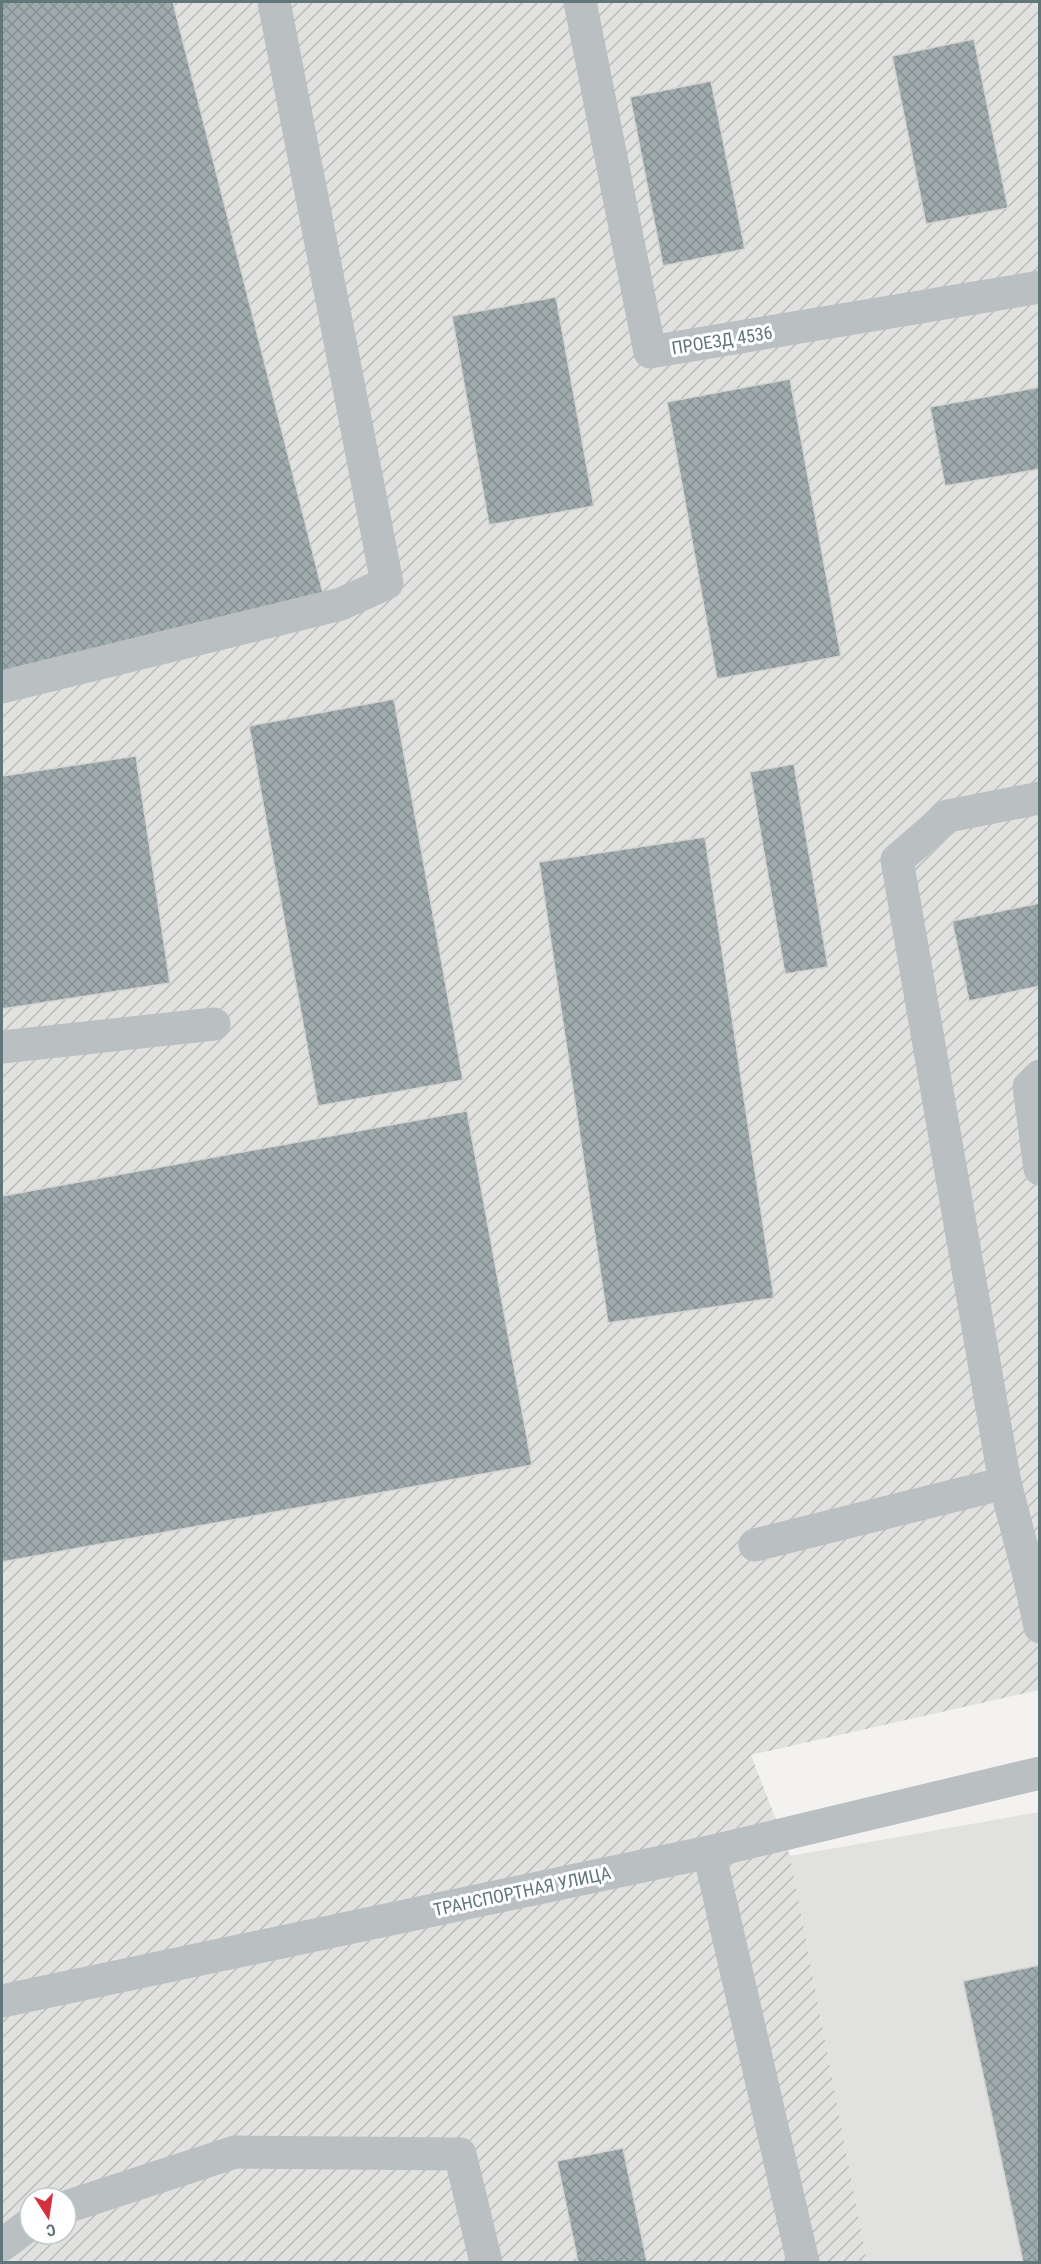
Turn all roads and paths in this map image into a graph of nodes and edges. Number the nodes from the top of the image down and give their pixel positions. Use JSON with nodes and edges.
{"nodes":[{"id":1,"x":274,"y":2,"type":"edge"},
{"id":2,"x":580,"y":2,"type":"edge"},
{"id":3,"x":1040,"y":287,"type":"edge"},
{"id":4,"x":2,"y":687,"type":"edge"},
{"id":5,"x":1040,"y":798,"type":"edge"},
{"id":6,"x":214,"y":1024,"type":"dead end"},
{"id":7,"x":2,"y":1047,"type":"edge"},
{"id":8,"x":1040,"y":1076,"type":"edge"},
{"id":9,"x":1040,"y":1168,"type":"edge"},
{"id":10,"x":1005,"y":1483,"type":"junction"},
{"id":11,"x":755,"y":1545,"type":"dead end"},
{"id":12,"x":1040,"y":1627,"type":"edge"},
{"id":13,"x":1040,"y":1773,"type":"edge"},
{"id":14,"x":709,"y":1852,"type":"junction"},
{"id":15,"x":2,"y":2001,"type":"edge"},
{"id":16,"x":78,"y":2202,"type":"edge"},
{"id":17,"x":18,"y":2233,"type":"edge"},
{"id":18,"x":2,"y":2245,"type":"edge"},
{"id":19,"x":486,"y":2262,"type":"edge"},
{"id":20,"x":803,"y":2262,"type":"edge"}],
"edges":[{"from":1,"to":4,"type":"street"},
{"from":2,"to":3,"type":"street","name":"ПРОЕЗД 4536"},
{"from":5,"to":10,"type":"street"},
{"from":6,"to":7,"type":"street"},
{"from":8,"to":9,"type":"street"},
{"from":10,"to":11,"type":"street"},
{"from":10,"to":12,"type":"street"},
{"from":13,"to":14,"type":"street","name":"ТРАНСПОРТНАЯ УЛИЦА"},
{"from":14,"to":15,"type":"street","name":"ТРАНСПОРТНАЯ УЛИЦА"},
{"from":14,"to":20,"type":"street"},
{"from":16,"to":19,"type":"street"},
{"from":17,"to":18,"type":"street"}]}
